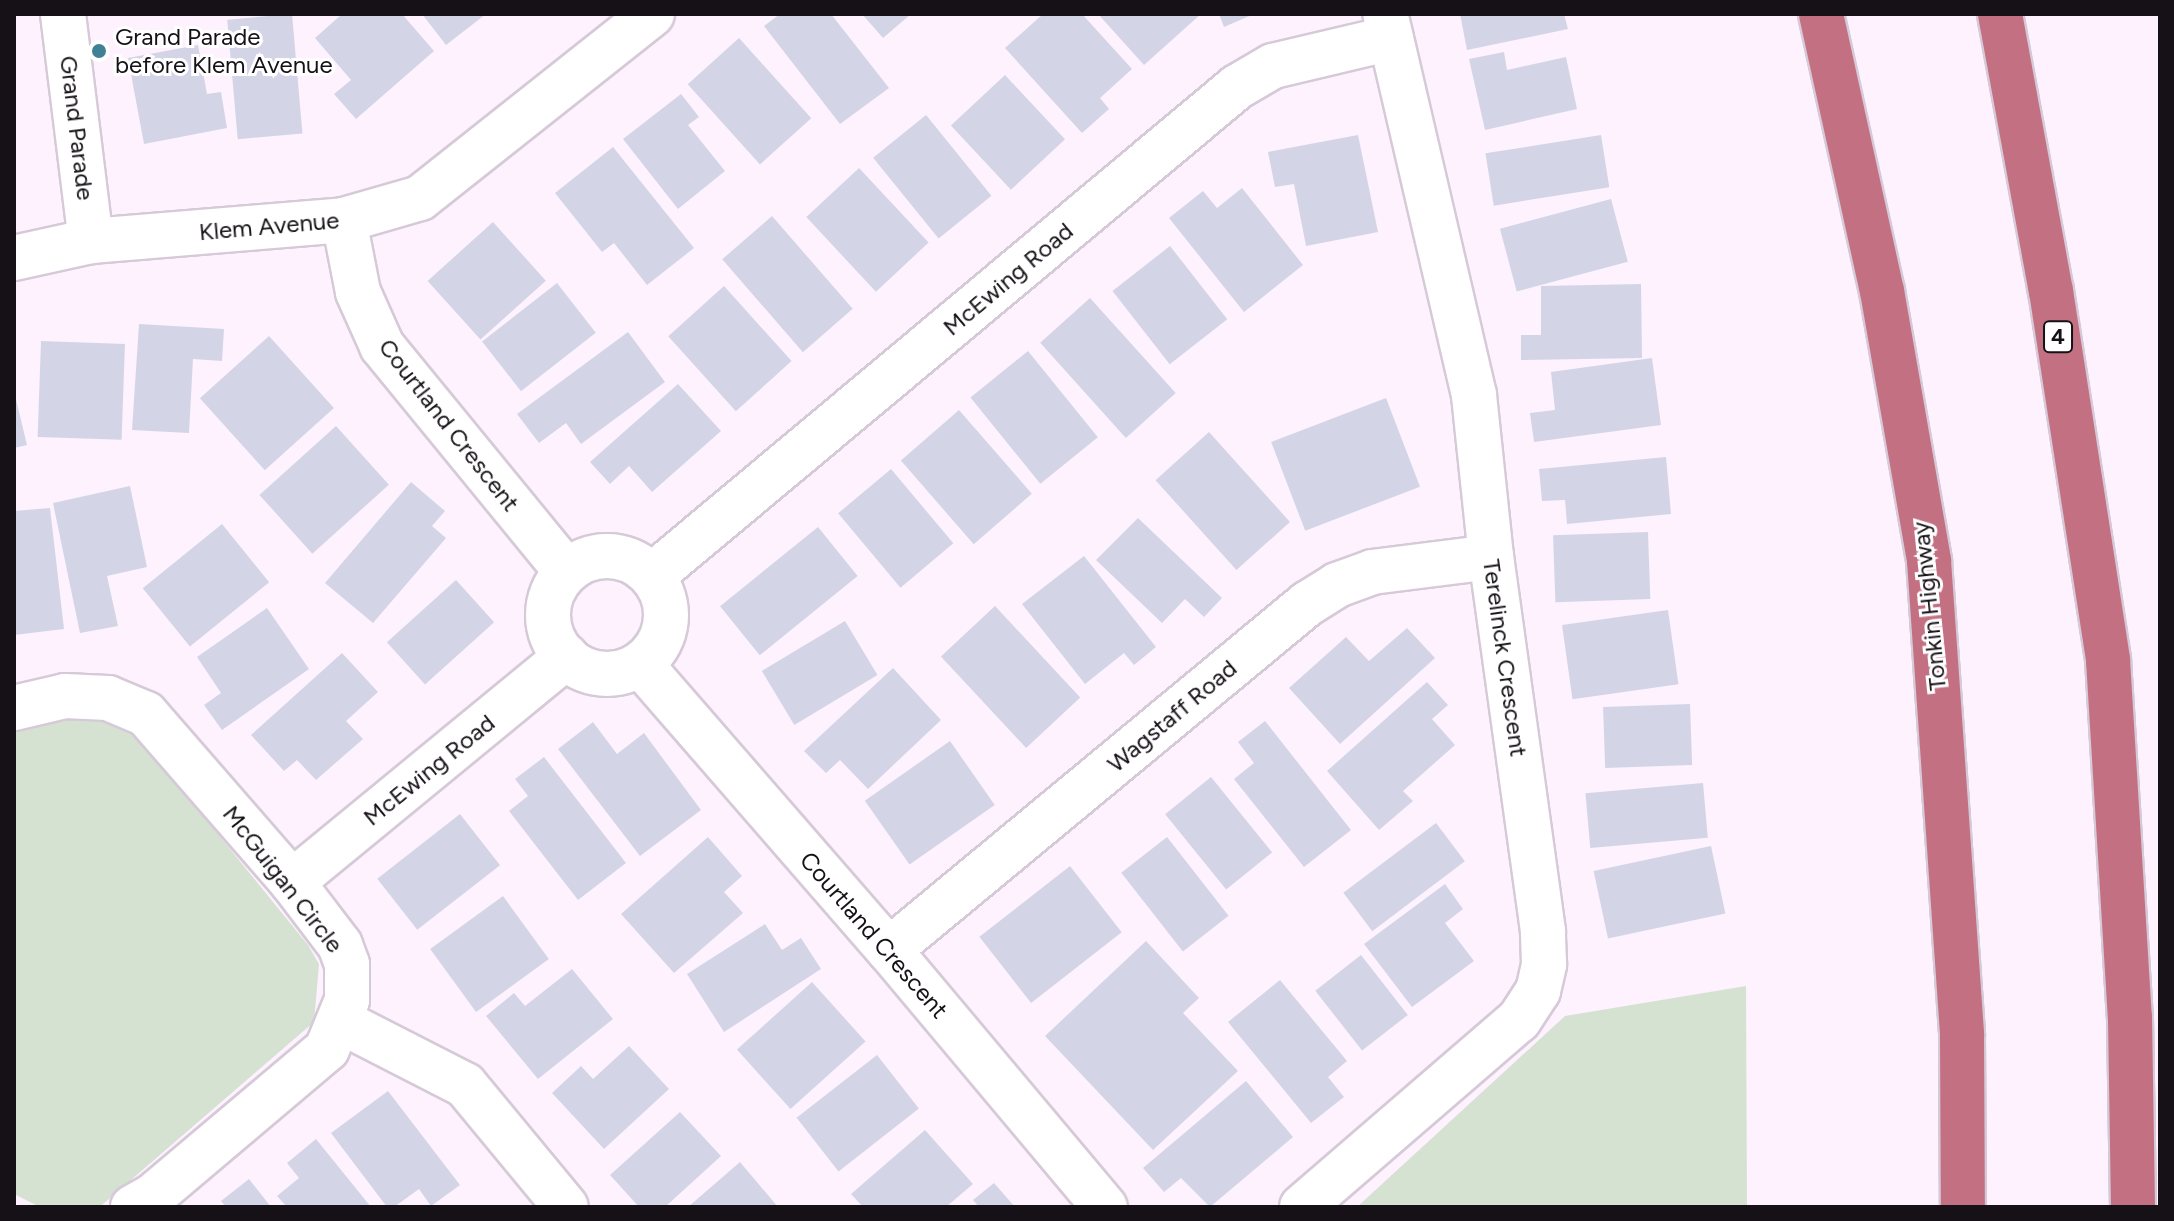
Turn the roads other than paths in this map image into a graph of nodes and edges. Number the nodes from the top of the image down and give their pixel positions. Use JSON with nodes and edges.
{"nodes":[{"id":1,"x":63,"y":14,"type":"edge"},
{"id":2,"x":652,"y":14,"type":"edge"},
{"id":3,"x":1821,"y":14,"type":"edge"},
{"id":4,"x":2000,"y":14,"type":"edge"},
{"id":5,"x":1388,"y":26,"type":"edge"},
{"id":6,"x":344,"y":220,"type":"junction"},
{"id":7,"x":91,"y":241,"type":"junction"},
{"id":8,"x":14,"y":258,"type":"edge"},
{"id":9,"x":1491,"y":557,"type":"junction"},
{"id":10,"x":566,"y":571,"type":"junction"},
{"id":11,"x":653,"y":575,"type":"junction"},
{"id":12,"x":566,"y":657,"type":"junction"},
{"id":13,"x":641,"y":665,"type":"junction"},
{"id":14,"x":14,"y":708,"type":"edge"},
{"id":15,"x":292,"y":882,"type":"junction"},
{"id":16,"x":889,"y":950,"type":"junction"},
{"id":17,"x":340,"y":1021,"type":"junction"},
{"id":18,"x":133,"y":1207,"type":"edge"},
{"id":19,"x":566,"y":1207,"type":"edge"},
{"id":20,"x":1105,"y":1207,"type":"edge"},
{"id":21,"x":1302,"y":1207,"type":"edge"},
{"id":22,"x":1963,"y":1207,"type":"edge"},
{"id":23,"x":2133,"y":1207,"type":"edge"}],
"edges":[{"from":1,"to":7,"type":"street","name":"Grand Parade"},
{"from":2,"to":6,"type":"street","name":"Klem Avenue"},
{"from":3,"to":22,"type":"highway","name":"Tonkin Highway"},
{"from":4,"to":23,"type":"highway","number":"4"},
{"from":5,"to":9,"type":"street","name":"Terelinck Crescent"},
{"from":5,"to":11,"type":"street","name":"McEwing Road"},
{"from":6,"to":7,"type":"street","name":"Klem Avenue"},
{"from":6,"to":10,"type":"street","name":"Courtland Crescent"},
{"from":7,"to":8,"type":"street","name":"Klem Avenue"},
{"from":9,"to":16,"type":"street","name":"Wagstaff Road"},
{"from":9,"to":21,"type":"street","name":"Terelinck Crescent"},
{"from":10,"to":11,"type":"street"},
{"from":10,"to":12,"type":"street"},
{"from":11,"to":13,"type":"street"},
{"from":12,"to":13,"type":"street"},
{"from":12,"to":15,"type":"street","name":"McEwing Road"},
{"from":13,"to":16,"type":"street","name":"Courtland Crescent"},
{"from":14,"to":15,"type":"street","name":"McGuigan Circle"},
{"from":15,"to":17,"type":"street","name":"McGuigan Circle"},
{"from":16,"to":20,"type":"street","name":"Courtland Crescent"},
{"from":17,"to":18,"type":"street","name":"McGuigan Circle"},
{"from":17,"to":19,"type":"street"}]}
